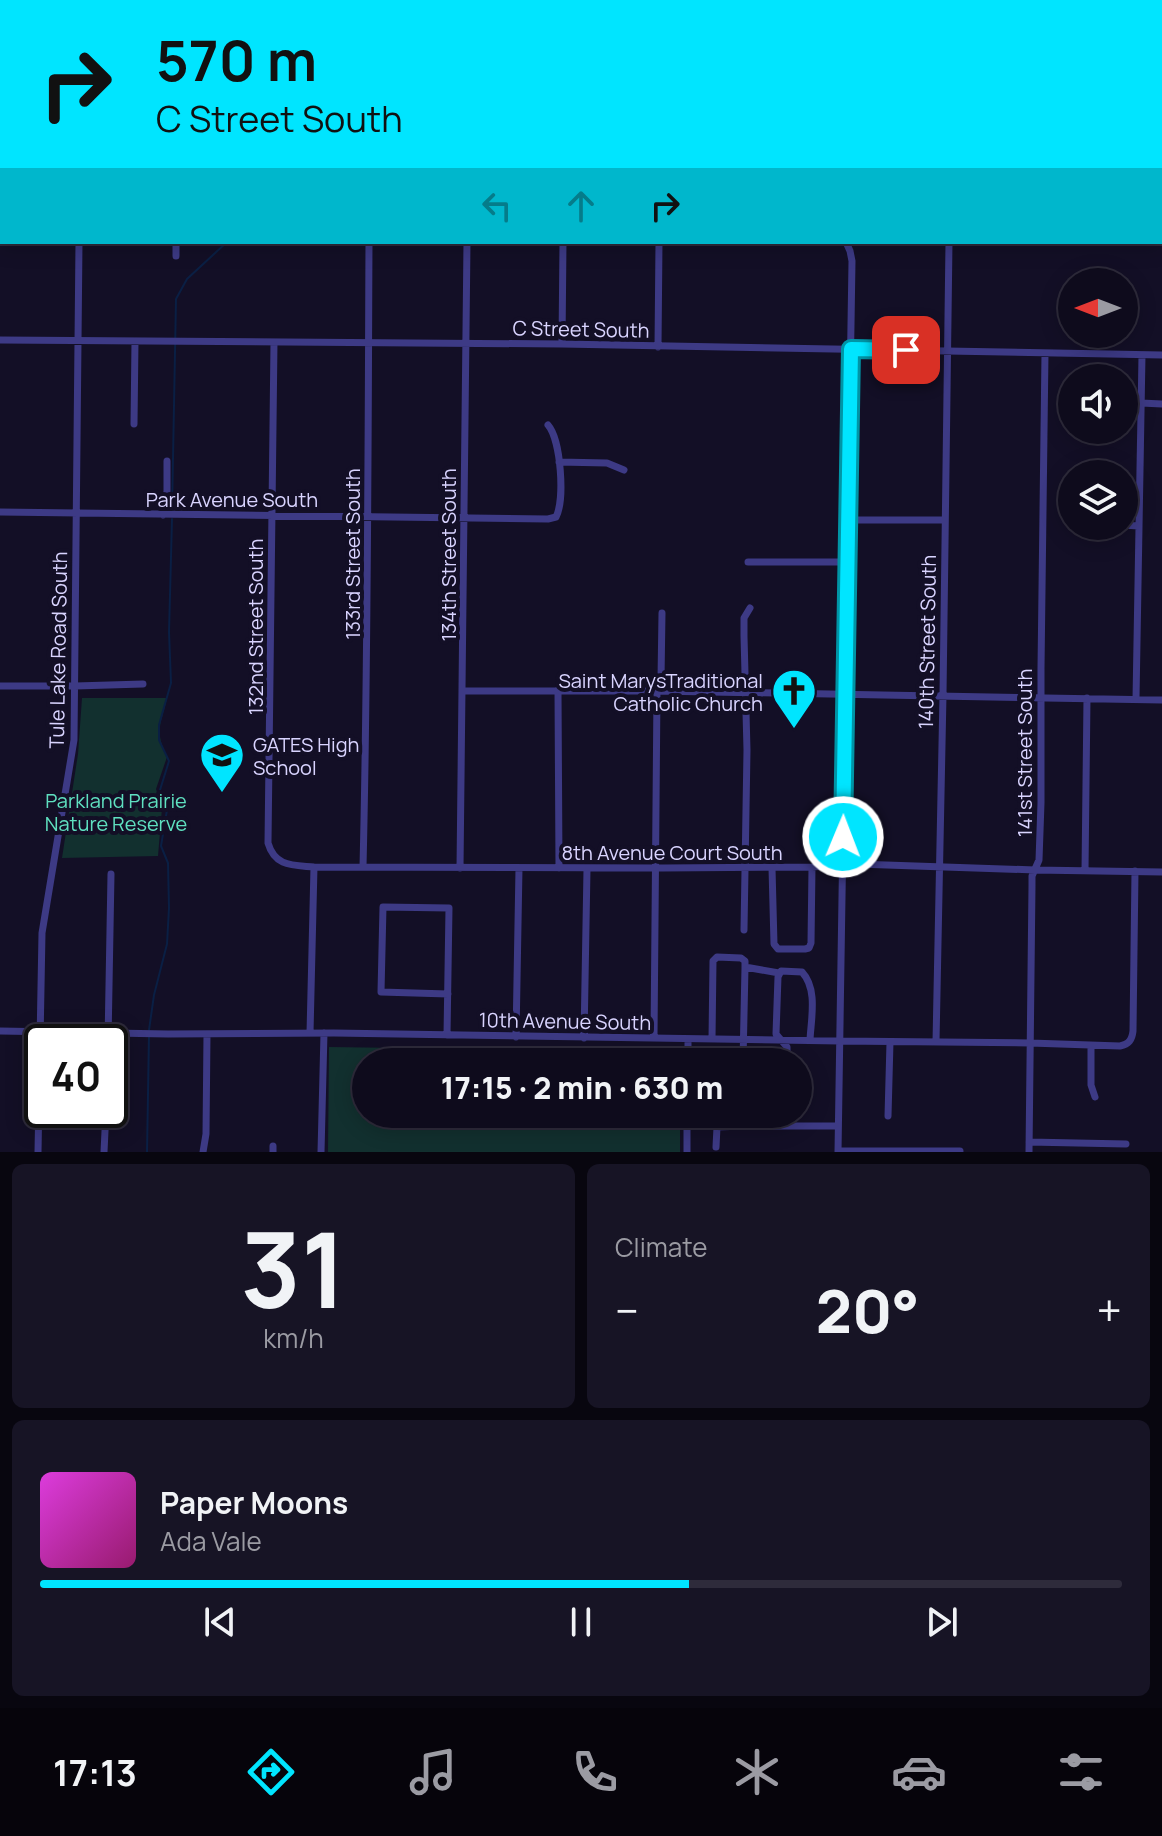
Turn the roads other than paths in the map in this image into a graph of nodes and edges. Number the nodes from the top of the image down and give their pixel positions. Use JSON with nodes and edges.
{"nodes":[{"id":1,"x":79,"y":244,"type":"edge"},
{"id":2,"x":176,"y":244,"type":"edge"},
{"id":3,"x":369,"y":244,"type":"edge"},
{"id":4,"x":467,"y":244,"type":"edge"},
{"id":5,"x":563,"y":244,"type":"edge"},
{"id":6,"x":659,"y":244,"type":"edge"},
{"id":7,"x":847,"y":244,"type":"edge"},
{"id":8,"x":949,"y":244,"type":"edge"},
{"id":9,"x":176,"y":256,"type":"dead end"},
{"id":10,"x":0,"y":340,"type":"edge"},
{"id":11,"x":78,"y":341,"type":"junction"},
{"id":12,"x":135,"y":341,"type":"junction"},
{"id":13,"x":274,"y":342,"type":"junction"},
{"id":14,"x":369,"y":343,"type":"junction"},
{"id":15,"x":465,"y":344,"type":"junction"},
{"id":16,"x":562,"y":344,"type":"junction"},
{"id":17,"x":658,"y":347,"type":"junction"},
{"id":18,"x":851,"y":349,"type":"junction"},
{"id":19,"x":948,"y":351,"type":"junction"},
{"id":20,"x":1045,"y":353,"type":"junction"},
{"id":21,"x":1142,"y":355,"type":"junction"},
{"id":22,"x":1162,"y":355,"type":"edge"},
{"id":23,"x":1141,"y":403,"type":"junction"},
{"id":24,"x":1162,"y":404,"type":"edge"},
{"id":25,"x":134,"y":424,"type":"dead end"},
{"id":26,"x":548,"y":425,"type":"dead end"},
{"id":27,"x":167,"y":461,"type":"dead end"},
{"id":28,"x":559,"y":462,"type":"junction"},
{"id":29,"x":624,"y":470,"type":"dead end"},
{"id":30,"x":0,"y":512,"type":"edge"},
{"id":31,"x":76,"y":513,"type":"junction"},
{"id":32,"x":163,"y":515,"type":"junction"},
{"id":33,"x":272,"y":516,"type":"junction"},
{"id":34,"x":368,"y":516,"type":"junction"},
{"id":35,"x":464,"y":517,"type":"junction"},
{"id":36,"x":848,"y":520,"type":"junction"},
{"id":37,"x":944,"y":520,"type":"junction"},
{"id":38,"x":1138,"y":526,"type":"edge"},
{"id":39,"x":1138,"y":540,"type":"edge"},
{"id":40,"x":748,"y":562,"type":"dead end"},
{"id":41,"x":847,"y":562,"type":"junction"},
{"id":42,"x":750,"y":608,"type":"dead end"},
{"id":43,"x":662,"y":613,"type":"dead end"},
{"id":44,"x":143,"y":684,"type":"dead end"},
{"id":45,"x":0,"y":686,"type":"edge"},
{"id":46,"x":75,"y":686,"type":"junction"},
{"id":47,"x":558,"y":690,"type":"junction"},
{"id":48,"x":463,"y":691,"type":"junction"},
{"id":49,"x":657,"y":691,"type":"junction"},
{"id":50,"x":746,"y":693,"type":"junction"},
{"id":51,"x":845,"y":694,"type":"junction"},
{"id":52,"x":943,"y":695,"type":"junction"},
{"id":53,"x":1041,"y":697,"type":"junction"},
{"id":54,"x":1087,"y":698,"type":"junction"},
{"id":55,"x":1136,"y":699,"type":"junction"},
{"id":56,"x":1162,"y":700,"type":"edge"},
{"id":57,"x":278,"y":860,"type":"joint"},
{"id":58,"x":842,"y":866,"type":"junction"},
{"id":59,"x":314,"y":867,"type":"junction"},
{"id":60,"x":363,"y":867,"type":"junction"},
{"id":61,"x":812,"y":867,"type":"junction"},
{"id":62,"x":940,"y":867,"type":"junction"},
{"id":63,"x":460,"y":868,"type":"junction"},
{"id":64,"x":519,"y":868,"type":"junction"},
{"id":65,"x":559,"y":868,"type":"junction"},
{"id":66,"x":655,"y":868,"type":"junction"},
{"id":67,"x":744,"y":868,"type":"junction"},
{"id":68,"x":772,"y":868,"type":"junction"},
{"id":69,"x":587,"y":869,"type":"junction"},
{"id":70,"x":1035,"y":870,"type":"junction"},
{"id":71,"x":1085,"y":871,"type":"junction"},
{"id":72,"x":1135,"y":871,"type":"junction"},
{"id":73,"x":1162,"y":872,"type":"edge"},
{"id":74,"x":111,"y":874,"type":"dead end"},
{"id":75,"x":744,"y":930,"type":"dead end"},
{"id":76,"x":745,"y":964,"type":"junction"},
{"id":77,"x":779,"y":973,"type":"junction"},
{"id":78,"x":448,"y":994,"type":"junction"},
{"id":79,"x":40,"y":1024,"type":"edge"},
{"id":80,"x":108,"y":1024,"type":"edge"},
{"id":81,"x":0,"y":1031,"type":"edge"},
{"id":82,"x":24,"y":1031,"type":"edge"},
{"id":83,"x":128,"y":1033,"type":"edge"},
{"id":84,"x":310,"y":1033,"type":"junction"},
{"id":85,"x":324,"y":1033,"type":"junction"},
{"id":86,"x":207,"y":1034,"type":"junction"},
{"id":87,"x":447,"y":1035,"type":"junction"},
{"id":88,"x":516,"y":1037,"type":"junction"},
{"id":89,"x":584,"y":1038,"type":"junction"},
{"id":90,"x":654,"y":1038,"type":"junction"},
{"id":91,"x":688,"y":1039,"type":"junction"},
{"id":92,"x":712,"y":1039,"type":"junction"},
{"id":93,"x":744,"y":1040,"type":"junction"},
{"id":94,"x":781,"y":1040,"type":"junction"},
{"id":95,"x":810,"y":1040,"type":"junction"},
{"id":96,"x":840,"y":1041,"type":"junction"},
{"id":97,"x":890,"y":1042,"type":"junction"},
{"id":98,"x":936,"y":1042,"type":"junction"},
{"id":99,"x":1030,"y":1043,"type":"junction"},
{"id":100,"x":1091,"y":1046,"type":"junction"},
{"id":101,"x":688,"y":1048,"type":"edge"},
{"id":102,"x":744,"y":1048,"type":"edge"},
{"id":103,"x":787,"y":1048,"type":"edge"},
{"id":104,"x":1095,"y":1097,"type":"dead end"},
{"id":105,"x":888,"y":1116,"type":"dead end"},
{"id":106,"x":812,"y":1126,"type":"edge"},
{"id":107,"x":838,"y":1126,"type":"junction"},
{"id":108,"x":38,"y":1128,"type":"edge"},
{"id":109,"x":105,"y":1128,"type":"edge"},
{"id":110,"x":687,"y":1128,"type":"edge"},
{"id":111,"x":717,"y":1128,"type":"edge"},
{"id":112,"x":1029,"y":1142,"type":"junction"},
{"id":113,"x":1126,"y":1144,"type":"dead end"},
{"id":114,"x":716,"y":1147,"type":"dead end"},
{"id":115,"x":960,"y":1151,"type":"edge"},
{"id":116,"x":38,"y":1152,"type":"edge"},
{"id":117,"x":104,"y":1152,"type":"edge"},
{"id":118,"x":203,"y":1152,"type":"edge"},
{"id":119,"x":321,"y":1152,"type":"edge"},
{"id":120,"x":687,"y":1152,"type":"edge"},
{"id":121,"x":838,"y":1152,"type":"edge"},
{"id":122,"x":1029,"y":1152,"type":"edge"}],
"edges":[{"from":1,"to":11,"type":"street","name":"Tule Lake Road South"},
{"from":2,"to":9,"type":"street"},
{"from":3,"to":14,"type":"street","name":"133rd Street South"},
{"from":4,"to":15,"type":"street","name":"134th Street South"},
{"from":5,"to":16,"type":"street"},
{"from":6,"to":17,"type":"street"},
{"from":7,"to":18,"type":"street"},
{"from":8,"to":19,"type":"street","name":"140th Street South"},
{"from":10,"to":11,"type":"street","name":"C Street South"},
{"from":11,"to":12,"type":"street","name":"C Street South"},
{"from":11,"to":31,"type":"street","name":"Tule Lake Road South"},
{"from":12,"to":13,"type":"street","name":"C Street South"},
{"from":12,"to":25,"type":"street"},
{"from":13,"to":14,"type":"street","name":"C Street South"},
{"from":13,"to":33,"type":"street","name":"132nd Street South"},
{"from":14,"to":15,"type":"street","name":"C Street South"},
{"from":14,"to":34,"type":"street","name":"133rd Street South"},
{"from":15,"to":16,"type":"street","name":"C Street South"},
{"from":15,"to":35,"type":"street","name":"134th Street South"},
{"from":16,"to":17,"type":"street","name":"C Street South"},
{"from":17,"to":18,"type":"street","name":"C Street South"},
{"from":18,"to":19,"type":"street","name":"C Street South"},
{"from":18,"to":36,"type":"street"},
{"from":19,"to":20,"type":"street","name":"C Street South"},
{"from":19,"to":37,"type":"street","name":"140th Street South"},
{"from":20,"to":21,"type":"street","name":"C Street South"},
{"from":20,"to":53,"type":"street","name":"141st Street South"},
{"from":21,"to":22,"type":"street","name":"C Street South"},
{"from":21,"to":23,"type":"street"},
{"from":23,"to":24,"type":"street"},
{"from":23,"to":38,"type":"street"},
{"from":26,"to":28,"type":"street"},
{"from":27,"to":32,"type":"street"},
{"from":28,"to":29,"type":"street"},
{"from":28,"to":35,"type":"street","name":"Park Avenue South"},
{"from":30,"to":31,"type":"street","name":"Park Avenue South"},
{"from":31,"to":32,"type":"street","name":"Park Avenue South"},
{"from":31,"to":46,"type":"street","name":"Tule Lake Road South"},
{"from":32,"to":33,"type":"street","name":"Park Avenue South"},
{"from":33,"to":34,"type":"street","name":"Park Avenue South"},
{"from":33,"to":57,"type":"street","name":"132nd Street South"},
{"from":34,"to":35,"type":"street","name":"Park Avenue South"},
{"from":34,"to":60,"type":"street","name":"133rd Street South"},
{"from":35,"to":48,"type":"street","name":"134th Street South"},
{"from":36,"to":37,"type":"street"},
{"from":36,"to":41,"type":"street"},
{"from":37,"to":52,"type":"street","name":"140th Street South"},
{"from":39,"to":55,"type":"street"},
{"from":40,"to":41,"type":"street"},
{"from":41,"to":51,"type":"street"},
{"from":42,"to":50,"type":"street"},
{"from":43,"to":49,"type":"street"},
{"from":44,"to":46,"type":"street"},
{"from":45,"to":46,"type":"street"},
{"from":46,"to":79,"type":"street","name":"Tule Lake Road South"},
{"from":47,"to":48,"type":"street"},
{"from":47,"to":49,"type":"street"},
{"from":47,"to":65,"type":"street"},
{"from":48,"to":63,"type":"street","name":"134th Street South"},
{"from":49,"to":50,"type":"street"},
{"from":49,"to":66,"type":"street"},
{"from":50,"to":51,"type":"street"},
{"from":50,"to":67,"type":"street"},
{"from":51,"to":52,"type":"street"},
{"from":51,"to":58,"type":"street"},
{"from":52,"to":53,"type":"street"},
{"from":52,"to":62,"type":"street","name":"140th Street South"},
{"from":53,"to":54,"type":"street"},
{"from":53,"to":70,"type":"street","name":"141st Street South"},
{"from":54,"to":55,"type":"street"},
{"from":54,"to":71,"type":"street"},
{"from":55,"to":56,"type":"street"},
{"from":57,"to":59,"type":"street","name":"8th Avenue Court South"},
{"from":58,"to":61,"type":"street","name":"8th Avenue Court South"},
{"from":58,"to":62,"type":"street","name":"8th Avenue Court South"},
{"from":58,"to":96,"type":"street"},
{"from":59,"to":60,"type":"street","name":"8th Avenue Court South"},
{"from":59,"to":84,"type":"street"},
{"from":60,"to":63,"type":"street","name":"8th Avenue Court South"},
{"from":61,"to":68,"type":"street","name":"8th Avenue Court South"},
{"from":61,"to":68,"type":"street"},
{"from":62,"to":70,"type":"street","name":"8th Avenue Court South"},
{"from":62,"to":98,"type":"street","name":"140th Street South"},
{"from":63,"to":64,"type":"street","name":"8th Avenue Court South"},
{"from":64,"to":65,"type":"street","name":"8th Avenue Court South"},
{"from":64,"to":88,"type":"street"},
{"from":65,"to":69,"type":"street","name":"8th Avenue Court South"},
{"from":66,"to":67,"type":"street","name":"8th Avenue Court South"},
{"from":66,"to":69,"type":"street","name":"8th Avenue Court South"},
{"from":66,"to":90,"type":"street"},
{"from":67,"to":68,"type":"street","name":"8th Avenue Court South"},
{"from":67,"to":75,"type":"street"},
{"from":69,"to":89,"type":"street"},
{"from":70,"to":71,"type":"street","name":"8th Avenue Court South"},
{"from":70,"to":99,"type":"street","name":"141st Street South"},
{"from":71,"to":72,"type":"street","name":"8th Avenue Court South"},
{"from":72,"to":73,"type":"street","name":"8th Avenue Court South"},
{"from":72,"to":100,"type":"street","name":"10th Avenue South"},
{"from":74,"to":80,"type":"street"},
{"from":76,"to":77,"type":"street"},
{"from":76,"to":92,"type":"street"},
{"from":76,"to":93,"type":"street"},
{"from":77,"to":94,"type":"street"},
{"from":77,"to":95,"type":"street"},
{"from":78,"to":78,"type":"street"},
{"from":78,"to":87,"type":"street"},
{"from":81,"to":82,"type":"street","name":"10th Avenue South"},
{"from":83,"to":86,"type":"street","name":"10th Avenue South"},
{"from":84,"to":85,"type":"street","name":"10th Avenue South"},
{"from":84,"to":86,"type":"street","name":"10th Avenue South"},
{"from":85,"to":87,"type":"street","name":"10th Avenue South"},
{"from":85,"to":119,"type":"street"},
{"from":86,"to":118,"type":"street"},
{"from":87,"to":88,"type":"street","name":"10th Avenue South"},
{"from":88,"to":89,"type":"street","name":"10th Avenue South"},
{"from":89,"to":90,"type":"street","name":"10th Avenue South"},
{"from":90,"to":91,"type":"street","name":"10th Avenue South"},
{"from":91,"to":92,"type":"street","name":"10th Avenue South"},
{"from":91,"to":101,"type":"street"},
{"from":92,"to":93,"type":"street","name":"10th Avenue South"},
{"from":93,"to":94,"type":"street","name":"10th Avenue South"},
{"from":93,"to":102,"type":"street"},
{"from":94,"to":95,"type":"street","name":"10th Avenue South"},
{"from":94,"to":103,"type":"street"},
{"from":95,"to":96,"type":"street","name":"10th Avenue South"},
{"from":96,"to":97,"type":"street","name":"10th Avenue South"},
{"from":96,"to":107,"type":"street"},
{"from":97,"to":98,"type":"street","name":"10th Avenue South"},
{"from":97,"to":105,"type":"street"},
{"from":98,"to":99,"type":"street","name":"10th Avenue South"},
{"from":99,"to":100,"type":"street","name":"10th Avenue South"},
{"from":99,"to":112,"type":"street","name":"141st Street South"},
{"from":100,"to":104,"type":"street"},
{"from":106,"to":107,"type":"street"},
{"from":107,"to":121,"type":"street"},
{"from":108,"to":116,"type":"street","name":"Tule Lake Road South"},
{"from":109,"to":117,"type":"street"},
{"from":110,"to":120,"type":"street"},
{"from":111,"to":114,"type":"street"},
{"from":112,"to":113,"type":"street"},
{"from":112,"to":122,"type":"street","name":"141st Street South"},
{"from":115,"to":121,"type":"street"}]}
